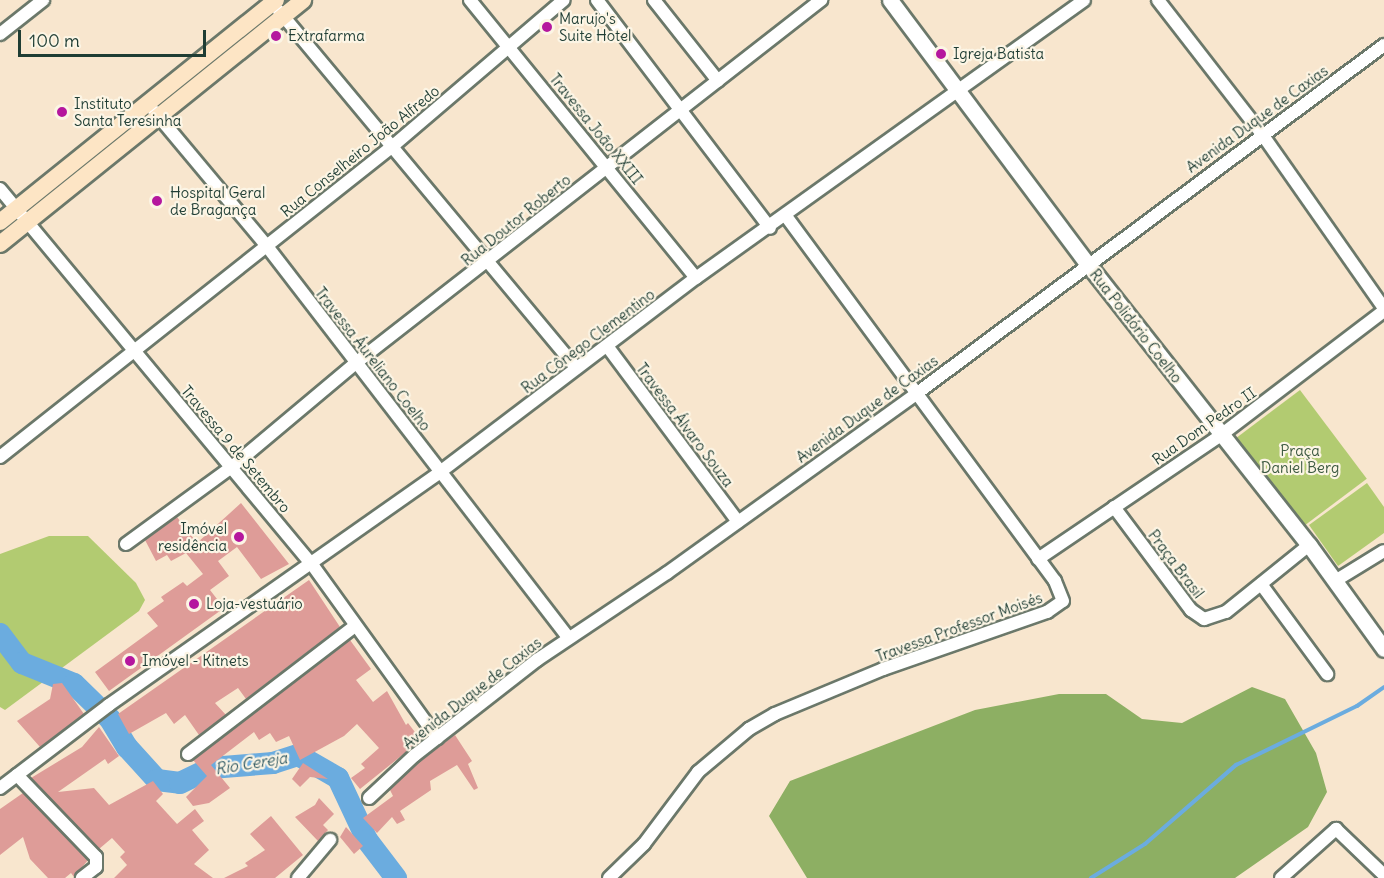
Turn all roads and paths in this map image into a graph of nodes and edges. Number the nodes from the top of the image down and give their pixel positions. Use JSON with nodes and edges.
{"nodes":[{"id":1,"x":43,"y":0,"type":"edge"},
{"id":2,"x":303,"y":0,"type":"edge"},
{"id":3,"x":470,"y":0,"type":"edge"},
{"id":4,"x":564,"y":0,"type":"edge"},
{"id":5,"x":597,"y":0,"type":"edge"},
{"id":6,"x":654,"y":0,"type":"edge"},
{"id":7,"x":821,"y":0,"type":"edge"},
{"id":8,"x":890,"y":0,"type":"edge"},
{"id":9,"x":1084,"y":0,"type":"edge"},
{"id":10,"x":1158,"y":0,"type":"edge"},
{"id":11,"x":272,"y":1,"type":"edge"},
{"id":12,"x":283,"y":16,"type":"junction"},
{"id":13,"x":0,"y":34,"type":"edge"},
{"id":14,"x":1384,"y":45,"type":"edge"},
{"id":15,"x":509,"y":47,"type":"junction"},
{"id":16,"x":718,"y":81,"type":"junction"},
{"id":17,"x":956,"y":89,"type":"junction"},
{"id":18,"x":147,"y":102,"type":"junction"},
{"id":19,"x":681,"y":112,"type":"junction"},
{"id":20,"x":160,"y":118,"type":"junction"},
{"id":21,"x":1262,"y":134,"type":"junction"},
{"id":22,"x":394,"y":145,"type":"junction"},
{"id":23,"x":607,"y":166,"type":"junction"},
{"id":24,"x":0,"y":189,"type":"edge"},
{"id":25,"x":21,"y":215,"type":"junction"},
{"id":26,"x":786,"y":216,"type":"junction"},
{"id":27,"x":0,"y":222,"type":"edge"},
{"id":28,"x":770,"y":228,"type":"junction"},
{"id":29,"x":0,"y":244,"type":"edge"},
{"id":30,"x":266,"y":245,"type":"junction"},
{"id":31,"x":489,"y":262,"type":"junction"},
{"id":32,"x":1087,"y":263,"type":"junction"},
{"id":33,"x":696,"y":278,"type":"junction"},
{"id":34,"x":1384,"y":309,"type":"edge"},
{"id":35,"x":607,"y":346,"type":"junction"},
{"id":36,"x":133,"y":349,"type":"junction"},
{"id":37,"x":357,"y":362,"type":"junction"},
{"id":38,"x":576,"y":367,"type":"junction"},
{"id":39,"x":916,"y":394,"type":"junction"},
{"id":40,"x":1221,"y":435,"type":"junction"},
{"id":41,"x":0,"y":455,"type":"edge"},
{"id":42,"x":233,"y":466,"type":"junction"},
{"id":43,"x":440,"y":472,"type":"junction"},
{"id":44,"x":1114,"y":507,"type":"junction"},
{"id":45,"x":738,"y":522,"type":"junction"},
{"id":46,"x":126,"y":544,"type":"dead end"},
{"id":47,"x":1309,"y":545,"type":"junction"},
{"id":48,"x":1384,"y":551,"type":"edge"},
{"id":49,"x":1038,"y":559,"type":"junction"},
{"id":50,"x":311,"y":563,"type":"junction"},
{"id":51,"x":1335,"y":581,"type":"junction"},
{"id":52,"x":1261,"y":584,"type":"junction"},
{"id":53,"x":354,"y":626,"type":"junction"},
{"id":54,"x":569,"y":638,"type":"junction"},
{"id":55,"x":1384,"y":649,"type":"edge"},
{"id":56,"x":1327,"y":674,"type":"dead end"},
{"id":57,"x":437,"y":738,"type":"junction"},
{"id":58,"x":188,"y":754,"type":"dead end"},
{"id":59,"x":17,"y":775,"type":"junction"},
{"id":60,"x":0,"y":788,"type":"edge"},
{"id":61,"x":369,"y":798,"type":"dead end"},
{"id":62,"x":330,"y":840,"type":"dead end"},
{"id":63,"x":1384,"y":875,"type":"edge"},
{"id":64,"x":82,"y":878,"type":"edge"},
{"id":65,"x":298,"y":878,"type":"edge"},
{"id":66,"x":609,"y":878,"type":"edge"},
{"id":67,"x":1281,"y":878,"type":"edge"}],
"edges":[{"from":1,"to":13,"type":"street"},
{"from":2,"to":12,"type":"main road"},
{"from":3,"to":15,"type":"street","name":"Travessa João XXIII"},
{"from":4,"to":15,"type":"street","name":"Rua Conselheiro João Alfredo"},
{"from":5,"to":19,"type":"street"},
{"from":6,"to":16,"type":"street"},
{"from":7,"to":16,"type":"street","name":"Rua Doutor Roberto"},
{"from":8,"to":17,"type":"street","name":"Rua Polidório Coelho"},
{"from":9,"to":17,"type":"street","name":"Rua Cônego Clementino"},
{"from":10,"to":21,"type":"street"},
{"from":11,"to":12,"type":"street"},
{"from":11,"to":18,"type":"main road"},
{"from":12,"to":20,"type":"main road"},
{"from":12,"to":22,"type":"street"},
{"from":14,"to":21,"type":"street","name":"Avenida Duque de Caxias"},
{"from":15,"to":22,"type":"street","name":"Rua Conselheiro João Alfredo"},
{"from":15,"to":23,"type":"street","name":"Travessa João XXIII"},
{"from":16,"to":19,"type":"street","name":"Rua Doutor Roberto"},
{"from":17,"to":26,"type":"street","name":"Rua Cônego Clementino"},
{"from":17,"to":32,"type":"street","name":"Rua Polidório Coelho"},
{"from":18,"to":20,"type":"street","name":"Travessa Áureliano Coelho"},
{"from":18,"to":25,"type":"main road"},
{"from":19,"to":23,"type":"street","name":"Rua Doutor Roberto"},
{"from":19,"to":28,"type":"street"},
{"from":20,"to":25,"type":"main road"},
{"from":20,"to":30,"type":"street","name":"Travessa Áureliano Coelho"},
{"from":21,"to":32,"type":"street","name":"Avenida Duque de Caxias"},
{"from":21,"to":34,"type":"street"},
{"from":22,"to":30,"type":"street","name":"Rua Conselheiro João Alfredo"},
{"from":22,"to":31,"type":"street"},
{"from":23,"to":31,"type":"street","name":"Rua Doutor Roberto"},
{"from":23,"to":33,"type":"street","name":"Travessa João XXIII"},
{"from":24,"to":25,"type":"street","name":"Travessa 9 de Setembro"},
{"from":25,"to":27,"type":"main road"},
{"from":25,"to":29,"type":"main road"},
{"from":25,"to":36,"type":"street","name":"Travessa 9 de Setembro"},
{"from":26,"to":28,"type":"street","name":"Rua Cônego Clementino"},
{"from":26,"to":39,"type":"street","name":"Travessa Professor Moisés"},
{"from":28,"to":33,"type":"street","name":"Rua Cônego Clementino"},
{"from":30,"to":36,"type":"street","name":"Rua Conselheiro João Alfredo"},
{"from":30,"to":37,"type":"street","name":"Travessa Áureliano Coelho"},
{"from":31,"to":37,"type":"street","name":"Rua Doutor Roberto"},
{"from":31,"to":38,"type":"street"},
{"from":32,"to":39,"type":"street","name":"Avenida Duque de Caxias"},
{"from":32,"to":40,"type":"street","name":"Rua Polidório Coelho"},
{"from":33,"to":35,"type":"street","name":"Rua Cônego Clementino"},
{"from":34,"to":40,"type":"street","name":"Rua Dom Pedro II"},
{"from":35,"to":38,"type":"street","name":"Rua Cônego Clementino"},
{"from":35,"to":45,"type":"street","name":"Travessa Álvaro Souza"},
{"from":36,"to":41,"type":"street","name":"Rua Conselheiro João Alfredo"},
{"from":36,"to":42,"type":"street","name":"Travessa 9 de Setembro"},
{"from":37,"to":42,"type":"street","name":"Rua Doutor Roberto"},
{"from":37,"to":43,"type":"street","name":"Travessa Áureliano Coelho"},
{"from":38,"to":43,"type":"street","name":"Rua Cônego Clementino"},
{"from":39,"to":45,"type":"street","name":"Avenida Duque de Caxias"},
{"from":39,"to":49,"type":"street","name":"Travessa Professor Moisés"},
{"from":40,"to":44,"type":"street","name":"Rua Dom Pedro II"},
{"from":40,"to":47,"type":"street","name":"Rua Polidório Coelho"},
{"from":42,"to":46,"type":"street","name":"Rua Doutor Roberto"},
{"from":42,"to":50,"type":"street","name":"Travessa 9 de Setembro"},
{"from":43,"to":50,"type":"street","name":"Rua Cônego Clementino"},
{"from":43,"to":54,"type":"street","name":"Travessa Áureliano Coelho"},
{"from":44,"to":49,"type":"street","name":"Rua Dom Pedro II"},
{"from":44,"to":52,"type":"street","name":"Praça Brasil"},
{"from":45,"to":54,"type":"street","name":"Avenida Duque de Caxias"},
{"from":47,"to":51,"type":"street","name":"Rua Polidório Coelho"},
{"from":47,"to":52,"type":"street","name":"Praça Brasil"},
{"from":48,"to":51,"type":"street"},
{"from":49,"to":66,"type":"street","name":"Travessa Professor Moisés"},
{"from":50,"to":53,"type":"street","name":"Travessa 9 de Setembro"},
{"from":50,"to":59,"type":"street","name":"Rua Cônego Clementino"},
{"from":51,"to":55,"type":"street","name":"Rua Polidório Coelho"},
{"from":52,"to":56,"type":"street"},
{"from":53,"to":57,"type":"street","name":"Travessa 9 de Setembro"},
{"from":53,"to":58,"type":"street"},
{"from":54,"to":57,"type":"street","name":"Avenida Duque de Caxias"},
{"from":57,"to":61,"type":"street","name":"Avenida Duque de Caxias"},
{"from":59,"to":60,"type":"street"},
{"from":59,"to":64,"type":"street"},
{"from":62,"to":65,"type":"street"},
{"from":63,"to":67,"type":"street"}]}
